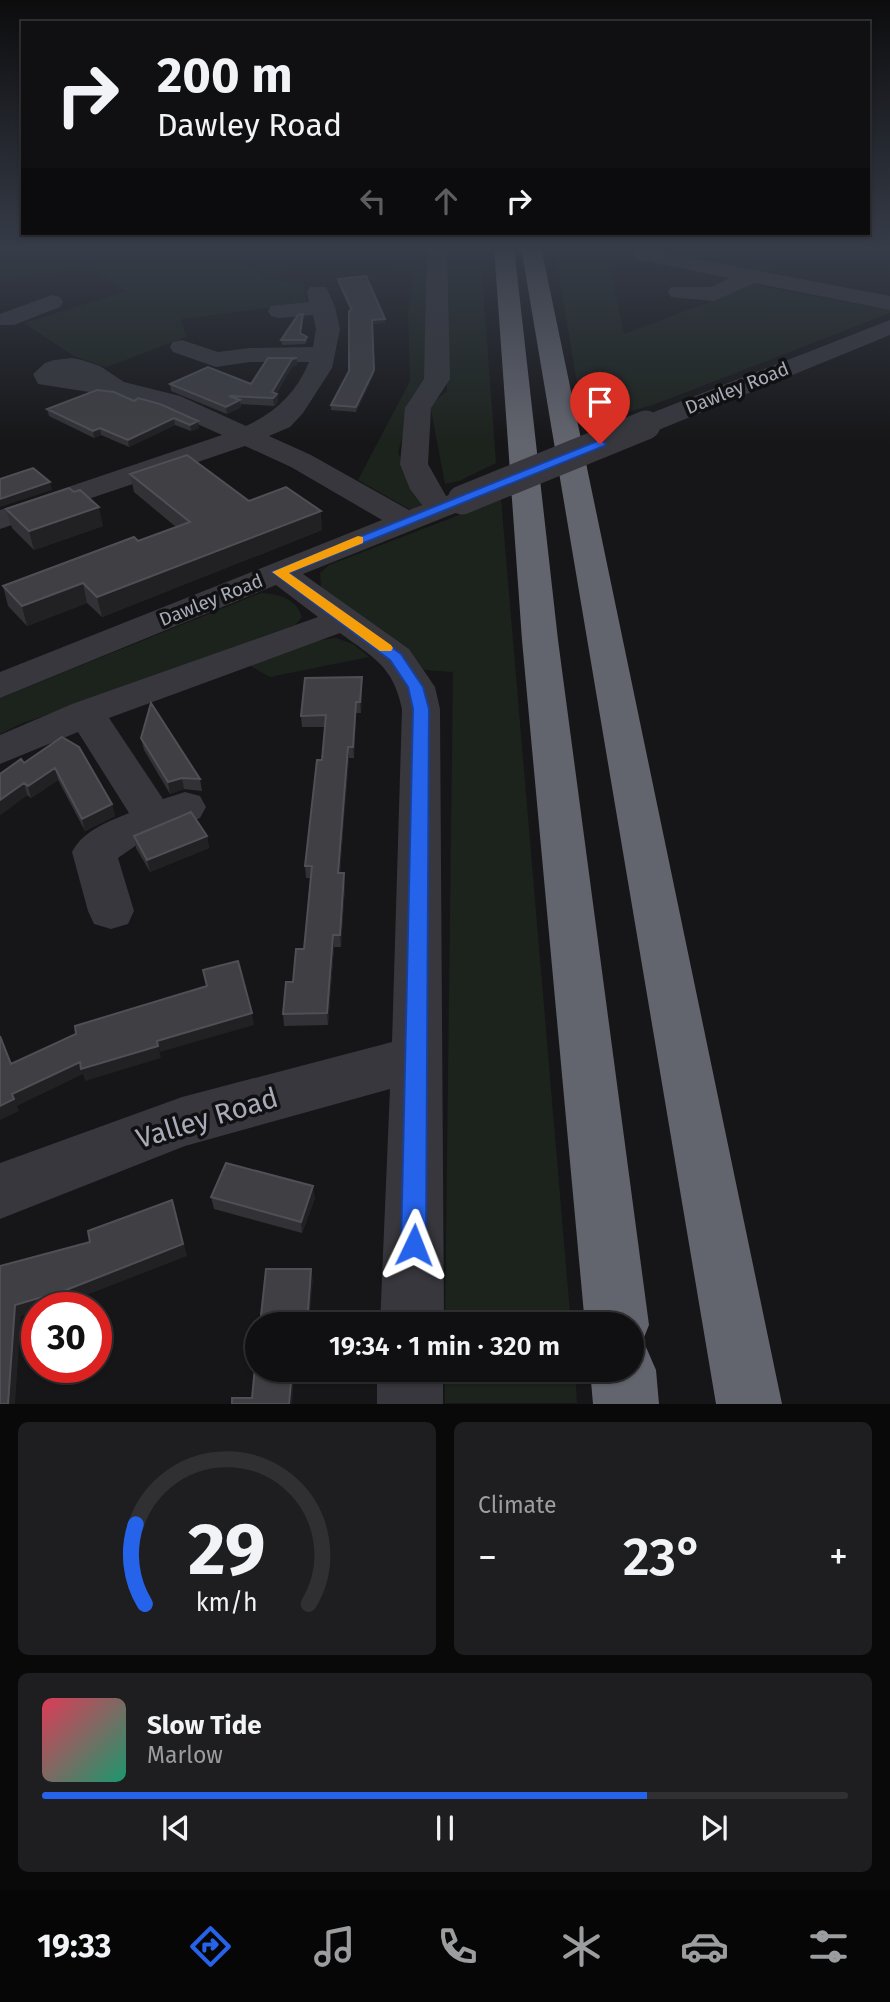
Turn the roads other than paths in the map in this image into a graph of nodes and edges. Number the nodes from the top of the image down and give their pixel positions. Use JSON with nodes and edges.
{"nodes":[{"id":1,"x":26,"y":313,"type":"edge"},
{"id":2,"x":324,"y":313,"type":"edge"},
{"id":3,"x":437,"y":313,"type":"edge"},
{"id":4,"x":529,"y":313,"type":"edge"},
{"id":5,"x":539,"y":313,"type":"edge"},
{"id":6,"x":8,"y":320,"type":"edge"},
{"id":7,"x":890,"y":327,"type":"edge"},
{"id":8,"x":182,"y":347,"type":"dead end"},
{"id":9,"x":324,"y":354,"type":"junction"},
{"id":10,"x":114,"y":388,"type":"dead end"},
{"id":11,"x":247,"y":436,"type":"junction"},
{"id":12,"x":451,"y":504,"type":"junction"},
{"id":13,"x":0,"y":520,"type":"edge"},
{"id":14,"x":407,"y":521,"type":"junction"},
{"id":15,"x":279,"y":572,"type":"junction"},
{"id":16,"x":342,"y":619,"type":"junction"},
{"id":17,"x":0,"y":686,"type":"edge"},
{"id":18,"x":86,"y":713,"type":"junction"},
{"id":19,"x":0,"y":751,"type":"edge"},
{"id":20,"x":111,"y":911,"type":"dead end"},
{"id":21,"x":418,"y":1058,"type":"junction"},
{"id":22,"x":0,"y":1191,"type":"edge"},
{"id":23,"x":412,"y":1312,"type":"edge"},
{"id":24,"x":616,"y":1312,"type":"edge"},
{"id":25,"x":410,"y":1382,"type":"edge"},
{"id":26,"x":624,"y":1382,"type":"edge"},
{"id":27,"x":410,"y":1404,"type":"edge"},
{"id":28,"x":626,"y":1404,"type":"edge"},
{"id":29,"x":749,"y":1404,"type":"edge"}],
"edges":[{"from":1,"to":6,"type":"street"},
{"from":2,"to":9,"type":"street"},
{"from":3,"to":12,"type":"street"},
{"from":4,"to":24,"type":"highway"},
{"from":5,"to":29,"type":"highway"},
{"from":7,"to":12,"type":"street","name":"Dawley Road","bridge":true},
{"from":8,"to":9,"type":"street"},
{"from":9,"to":11,"type":"street"},
{"from":10,"to":11,"type":"street"},
{"from":11,"to":13,"type":"street"},
{"from":11,"to":14,"type":"street"},
{"from":12,"to":14,"type":"street","name":"Dawley Road"},
{"from":14,"to":15,"type":"street","name":"Dawley Road"},
{"from":15,"to":16,"type":"street"},
{"from":15,"to":17,"type":"street","name":"Dawley Road"},
{"from":16,"to":18,"type":"street"},
{"from":16,"to":21,"type":"street"},
{"from":18,"to":19,"type":"street"},
{"from":18,"to":20,"type":"street"},
{"from":21,"to":22,"type":"street","name":"Valley Road"},
{"from":21,"to":23,"type":"street"},
{"from":25,"to":27,"type":"street"},
{"from":26,"to":28,"type":"highway"}]}
